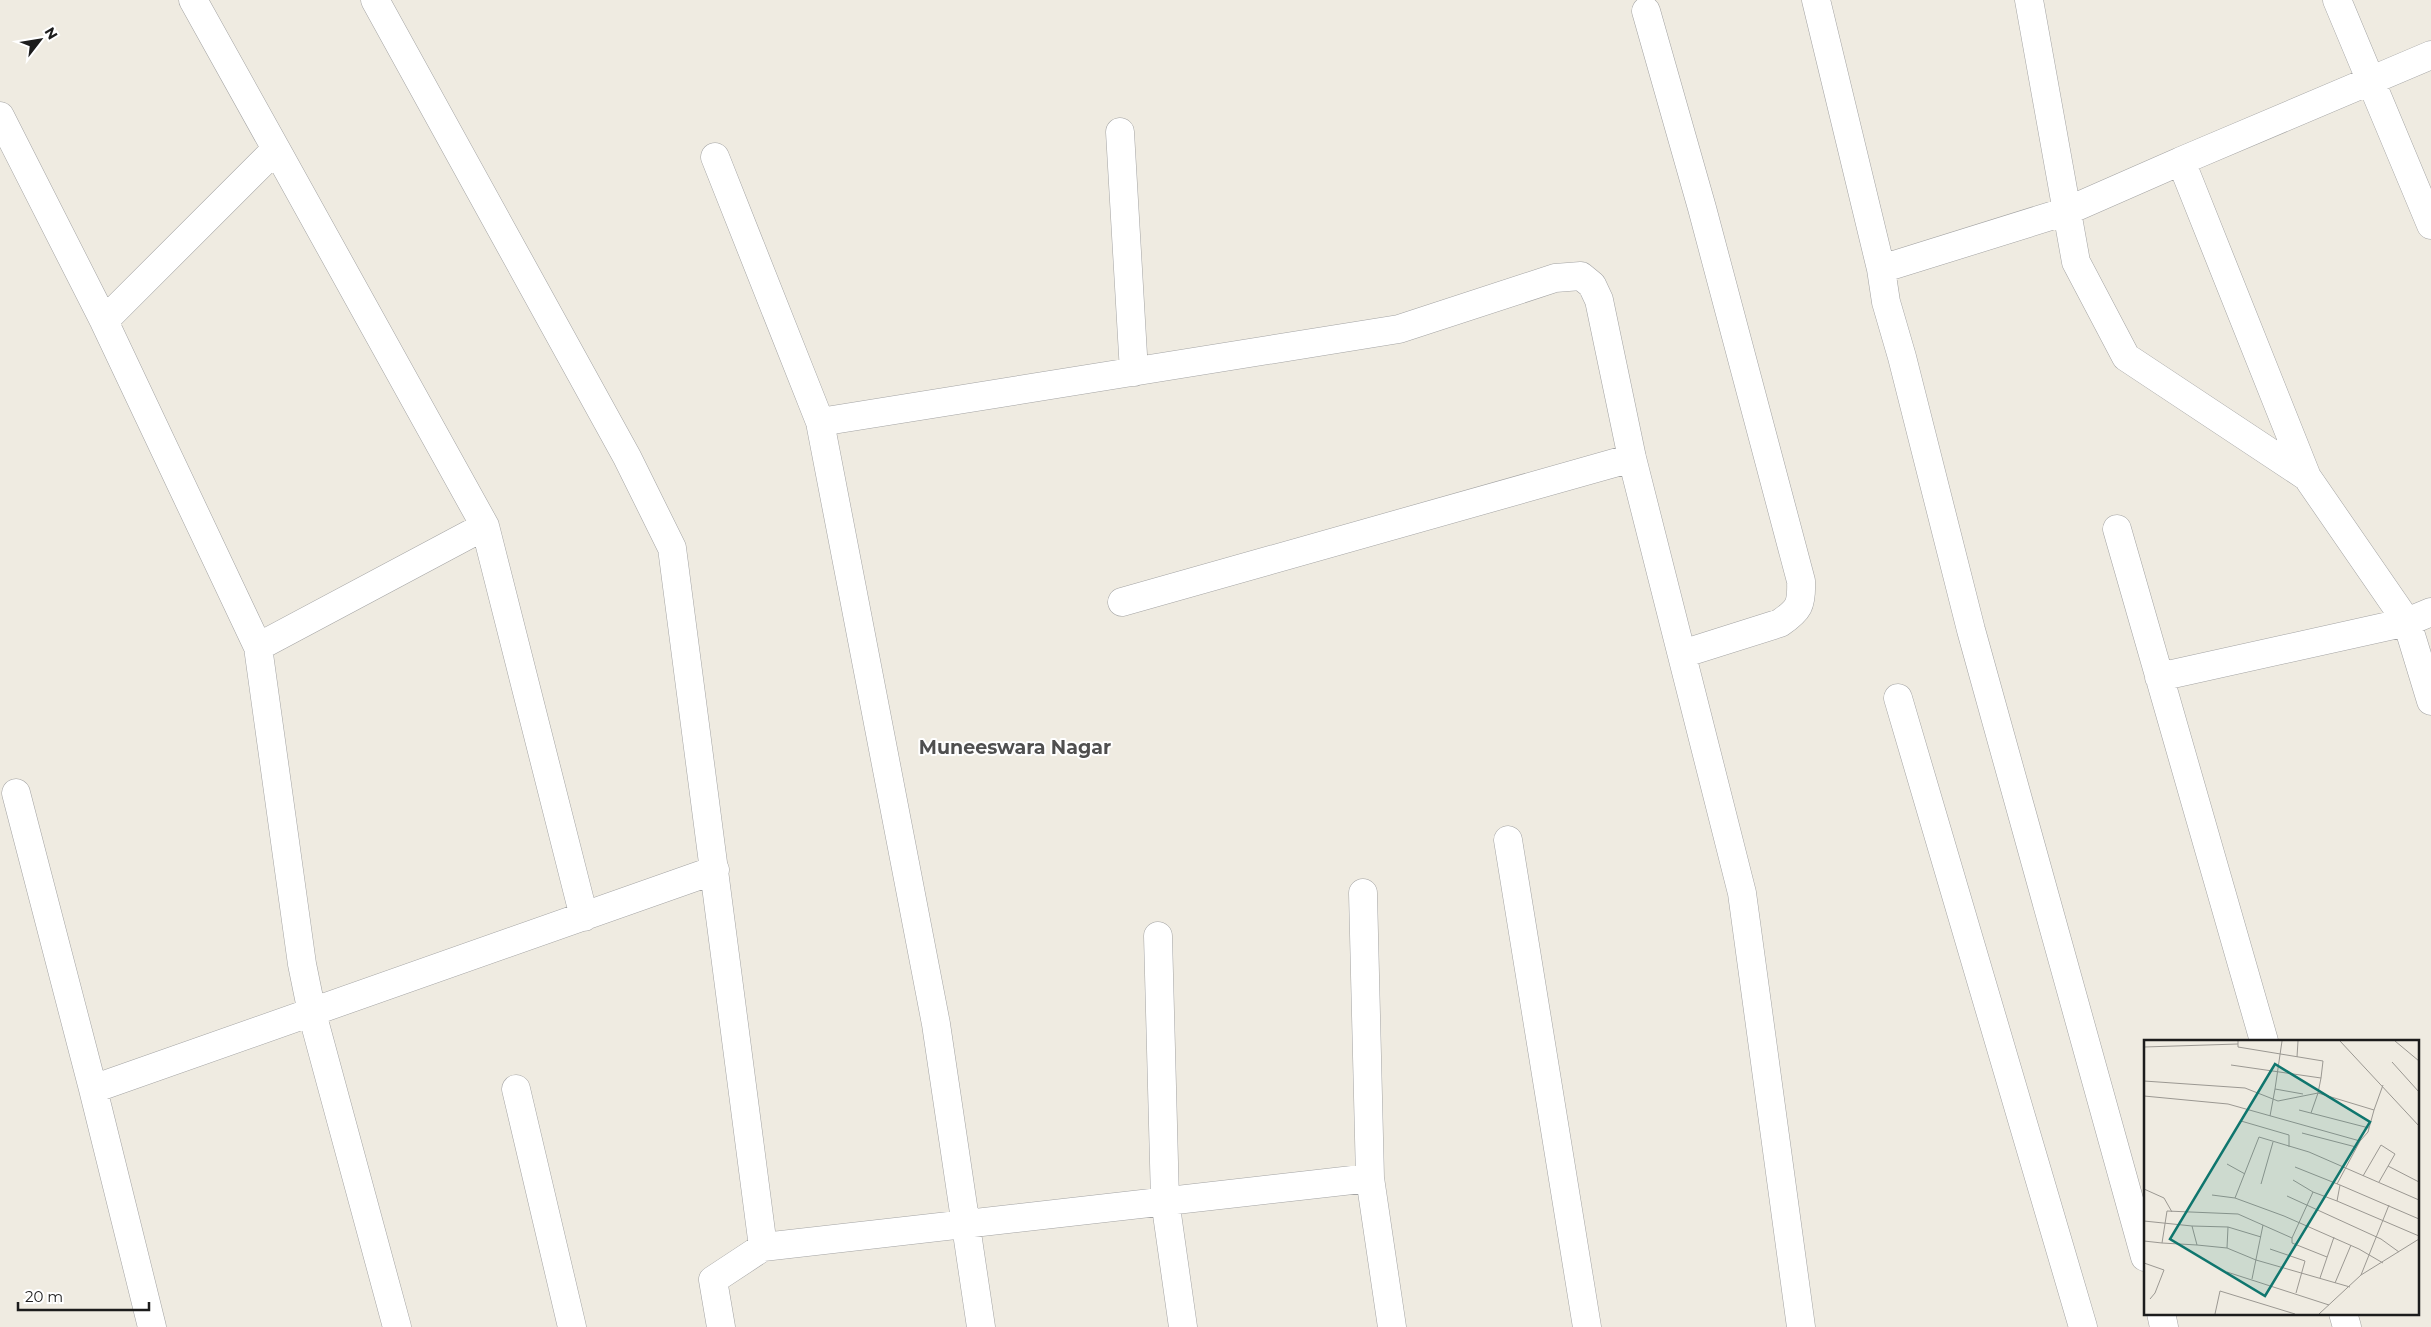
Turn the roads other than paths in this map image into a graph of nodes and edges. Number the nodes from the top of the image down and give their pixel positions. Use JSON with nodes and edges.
{"nodes":[{"id":1,"x":193,"y":0,"type":"edge"},
{"id":2,"x":375,"y":0,"type":"edge"},
{"id":3,"x":1816,"y":0,"type":"edge"},
{"id":4,"x":2029,"y":0,"type":"edge"},
{"id":5,"x":2337,"y":0,"type":"edge"},
{"id":6,"x":1646,"y":11,"type":"dead end"},
{"id":7,"x":2431,"y":54,"type":"edge"},
{"id":8,"x":2370,"y":82,"type":"junction"},
{"id":9,"x":0,"y":116,"type":"edge"},
{"id":10,"x":1120,"y":132,"type":"dead end"},
{"id":11,"x":276,"y":149,"type":"junction"},
{"id":12,"x":715,"y":157,"type":"dead end"},
{"id":13,"x":2181,"y":161,"type":"junction"},
{"id":14,"x":2066,"y":211,"type":"junction"},
{"id":15,"x":2431,"y":225,"type":"edge"},
{"id":16,"x":1881,"y":269,"type":"junction"},
{"id":17,"x":104,"y":321,"type":"junction"},
{"id":18,"x":1134,"y":372,"type":"junction"},
{"id":19,"x":820,"y":422,"type":"junction"},
{"id":20,"x":1632,"y":458,"type":"junction"},
{"id":21,"x":2307,"y":477,"type":"junction"},
{"id":22,"x":485,"y":526,"type":"junction"},
{"id":23,"x":2117,"y":529,"type":"dead end"},
{"id":24,"x":1122,"y":602,"type":"dead end"},
{"id":25,"x":2419,"y":617,"type":"edge"},
{"id":26,"x":258,"y":646,"type":"junction"},
{"id":27,"x":1682,"y":654,"type":"junction"},
{"id":28,"x":2159,"y":677,"type":"junction"},
{"id":29,"x":1898,"y":698,"type":"dead end"},
{"id":30,"x":2431,"y":702,"type":"edge"},
{"id":31,"x":16,"y":793,"type":"dead end"},
{"id":32,"x":1508,"y":840,"type":"dead end"},
{"id":33,"x":716,"y":870,"type":"junction"},
{"id":34,"x":1363,"y":893,"type":"dead end"},
{"id":35,"x":584,"y":917,"type":"junction"},
{"id":36,"x":1158,"y":936,"type":"dead end"},
{"id":37,"x":312,"y":1012,"type":"junction"},
{"id":38,"x":2264,"y":1040,"type":"edge"},
{"id":39,"x":93,"y":1089,"type":"junction"},
{"id":40,"x":516,"y":1089,"type":"dead end"},
{"id":41,"x":1370,"y":1178,"type":"junction"},
{"id":42,"x":1166,"y":1200,"type":"junction"},
{"id":43,"x":966,"y":1223,"type":"junction"},
{"id":44,"x":763,"y":1246,"type":"junction"},
{"id":45,"x":2144,"y":1253,"type":"edge"},
{"id":46,"x":2161,"y":1314,"type":"edge"},
{"id":47,"x":2343,"y":1314,"type":"edge"},
{"id":48,"x":152,"y":1327,"type":"edge"},
{"id":49,"x":398,"y":1327,"type":"edge"},
{"id":50,"x":572,"y":1327,"type":"edge"},
{"id":51,"x":721,"y":1327,"type":"edge"},
{"id":52,"x":981,"y":1327,"type":"edge"},
{"id":53,"x":1183,"y":1327,"type":"edge"},
{"id":54,"x":1392,"y":1327,"type":"edge"},
{"id":55,"x":1587,"y":1327,"type":"edge"},
{"id":56,"x":1801,"y":1327,"type":"edge"},
{"id":57,"x":2083,"y":1327,"type":"edge"},
{"id":58,"x":2164,"y":1327,"type":"edge"},
{"id":59,"x":2347,"y":1327,"type":"edge"}],
"edges":[{"from":1,"to":11,"type":"street"},
{"from":2,"to":33,"type":"street"},
{"from":3,"to":16,"type":"street"},
{"from":4,"to":14,"type":"street"},
{"from":5,"to":8,"type":"street"},
{"from":6,"to":27,"type":"street"},
{"from":7,"to":8,"type":"street"},
{"from":8,"to":13,"type":"street"},
{"from":8,"to":15,"type":"street"},
{"from":9,"to":17,"type":"street"},
{"from":10,"to":18,"type":"street"},
{"from":11,"to":17,"type":"street"},
{"from":11,"to":22,"type":"street"},
{"from":12,"to":19,"type":"street"},
{"from":13,"to":14,"type":"street"},
{"from":13,"to":21,"type":"street"},
{"from":14,"to":16,"type":"street"},
{"from":14,"to":21,"type":"street"},
{"from":16,"to":45,"type":"street"},
{"from":17,"to":26,"type":"street"},
{"from":18,"to":19,"type":"street"},
{"from":18,"to":20,"type":"street"},
{"from":19,"to":43,"type":"street"},
{"from":20,"to":24,"type":"street"},
{"from":20,"to":27,"type":"street"},
{"from":21,"to":25,"type":"street"},
{"from":22,"to":26,"type":"street"},
{"from":22,"to":35,"type":"street"},
{"from":23,"to":28,"type":"street"},
{"from":25,"to":28,"type":"street"},
{"from":25,"to":30,"type":"street"},
{"from":26,"to":37,"type":"street"},
{"from":27,"to":56,"type":"street"},
{"from":28,"to":38,"type":"street"},
{"from":29,"to":57,"type":"street"},
{"from":31,"to":39,"type":"street"},
{"from":32,"to":55,"type":"street"},
{"from":33,"to":35,"type":"street"},
{"from":33,"to":44,"type":"street"},
{"from":34,"to":41,"type":"street"},
{"from":35,"to":37,"type":"street"},
{"from":36,"to":42,"type":"street"},
{"from":37,"to":39,"type":"street"},
{"from":37,"to":49,"type":"street"},
{"from":39,"to":48,"type":"street"},
{"from":40,"to":50,"type":"street"},
{"from":41,"to":42,"type":"street"},
{"from":41,"to":54,"type":"street"},
{"from":42,"to":43,"type":"street"},
{"from":42,"to":53,"type":"street"},
{"from":43,"to":44,"type":"street"},
{"from":43,"to":52,"type":"street"},
{"from":44,"to":51,"type":"street"},
{"from":46,"to":58,"type":"street"},
{"from":47,"to":59,"type":"street"}]}
